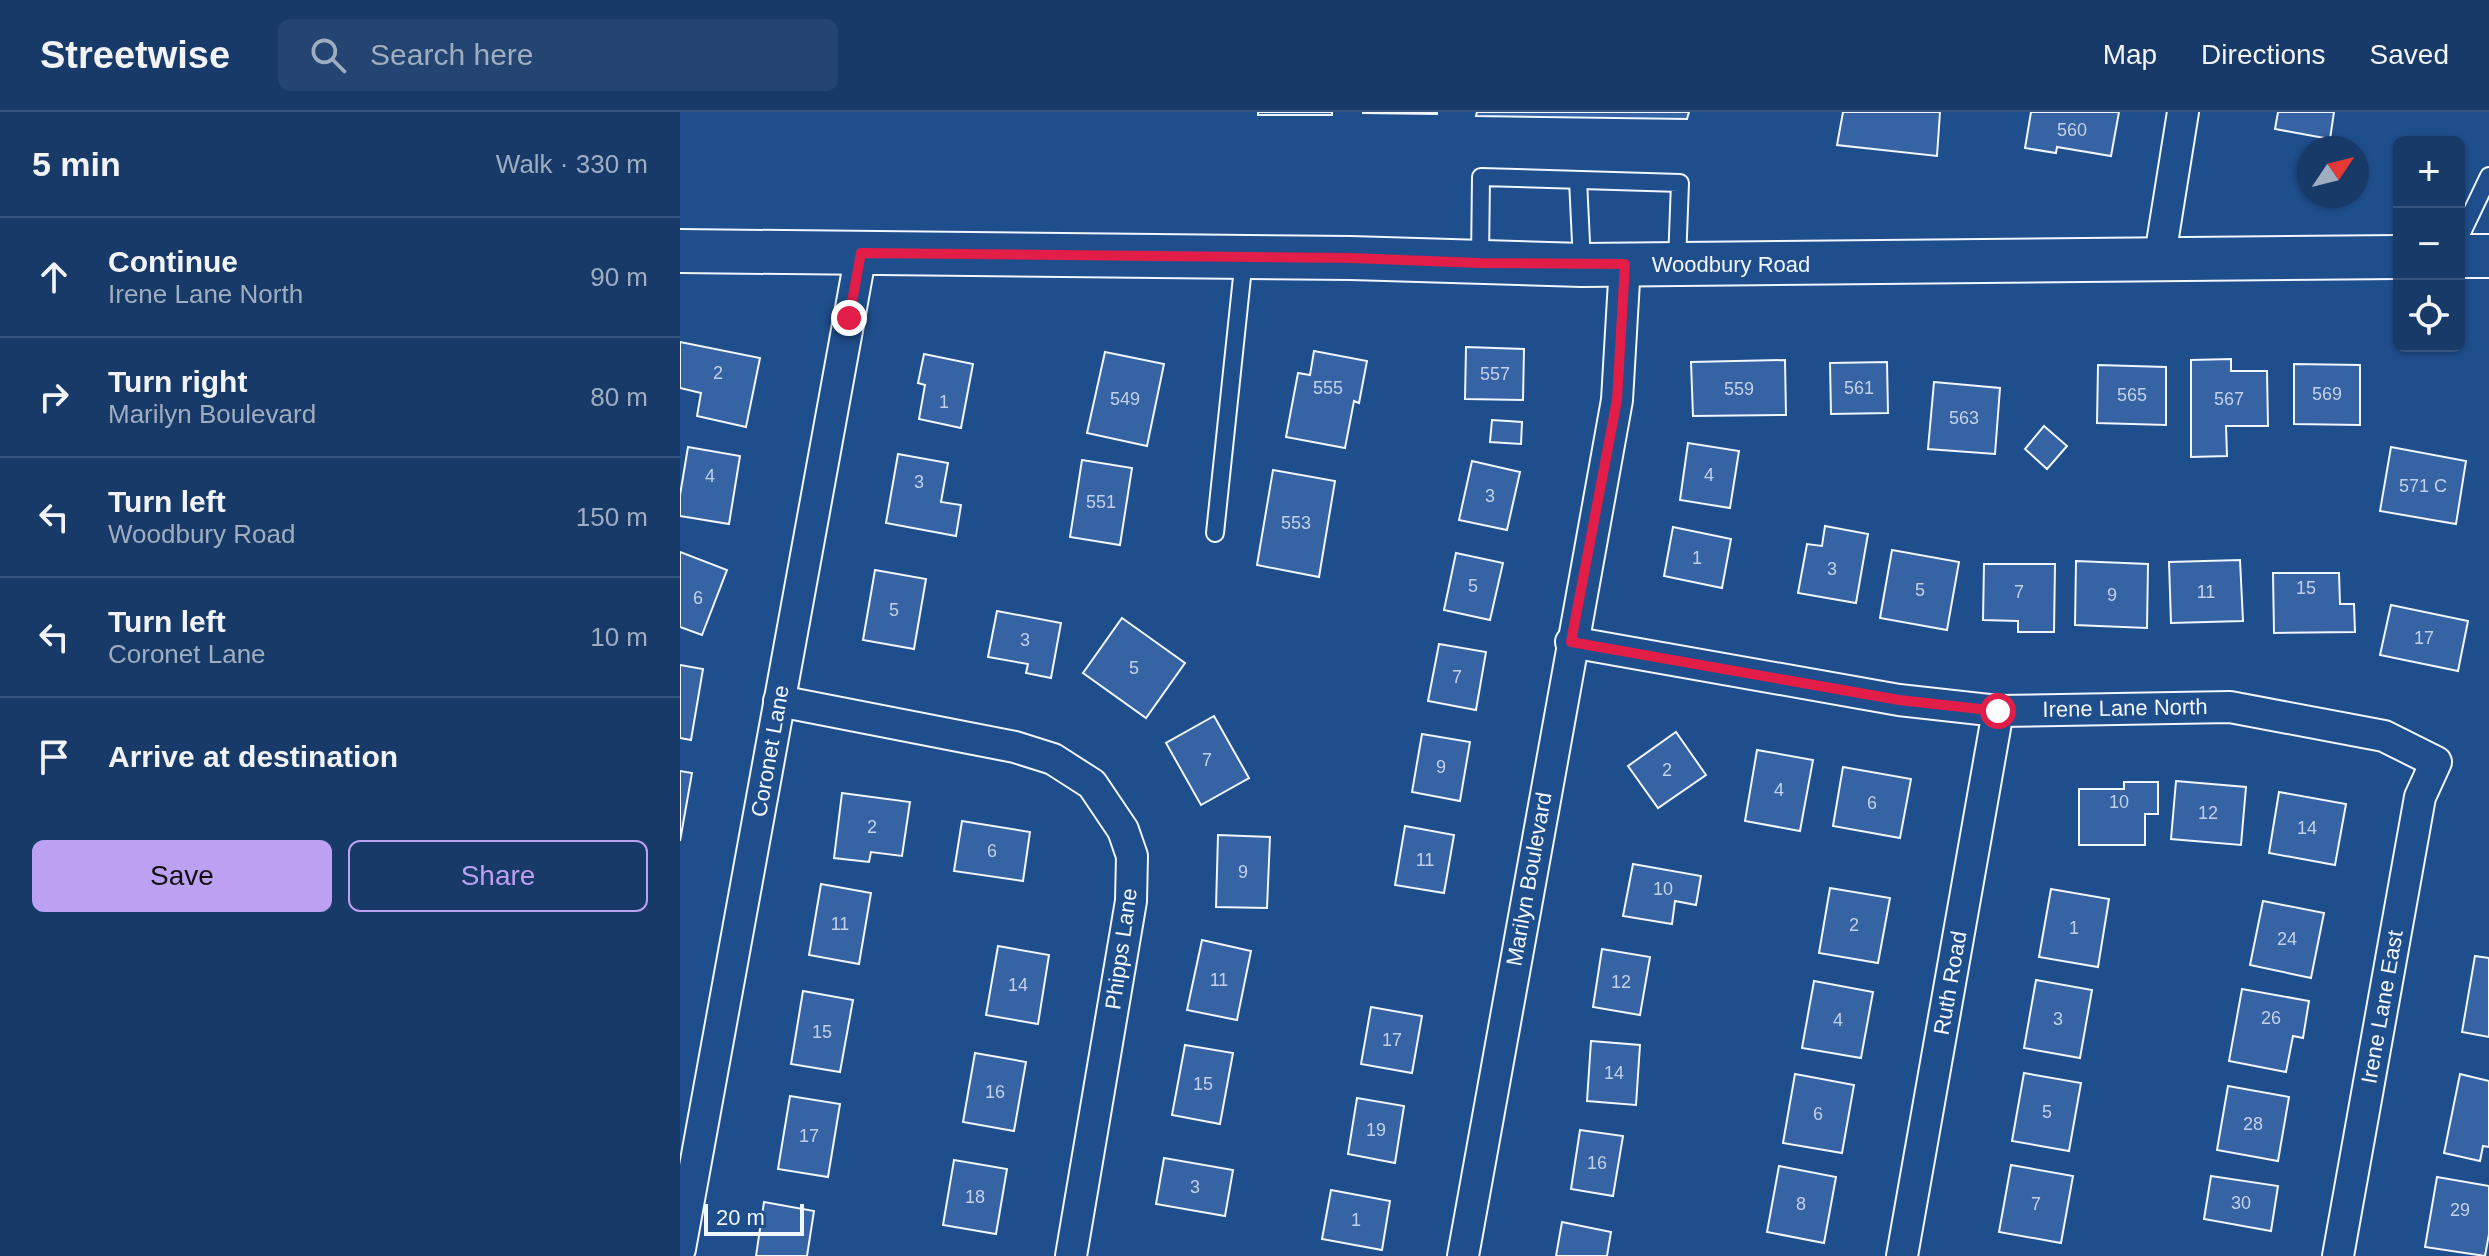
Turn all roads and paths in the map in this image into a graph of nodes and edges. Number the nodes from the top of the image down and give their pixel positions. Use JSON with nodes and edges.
{"nodes":[{"id":1,"x":2183,"y":112,"type":"edge"},
{"id":2,"x":2489,"y":176,"type":"edge"},
{"id":3,"x":1578,"y":180,"type":"junction"},
{"id":4,"x":2465,"y":226,"type":"edge"},
{"id":5,"x":680,"y":251,"type":"edge"},
{"id":6,"x":861,"y":253,"type":"junction"},
{"id":7,"x":2465,"y":256,"type":"edge"},
{"id":8,"x":2489,"y":256,"type":"edge"},
{"id":9,"x":1244,"y":257,"type":"junction"},
{"id":10,"x":2393,"y":257,"type":"edge"},
{"id":11,"x":2159,"y":262,"type":"junction"},
{"id":12,"x":1480,"y":263,"type":"junction"},
{"id":13,"x":1625,"y":264,"type":"junction"},
{"id":14,"x":1677,"y":264,"type":"junction"},
{"id":15,"x":1582,"y":265,"type":"junction"},
{"id":16,"x":1215,"y":533,"type":"dead end"},
{"id":17,"x":1571,"y":642,"type":"junction"},
{"id":18,"x":779,"y":701,"type":"junction"},
{"id":19,"x":1998,"y":711,"type":"junction"},
{"id":20,"x":2436,"y":762,"type":"joint"},
{"id":21,"x":680,"y":1249,"type":"edge"},
{"id":22,"x":1071,"y":1256,"type":"edge"},
{"id":23,"x":1463,"y":1256,"type":"edge"},
{"id":24,"x":1902,"y":1256,"type":"edge"},
{"id":25,"x":2338,"y":1256,"type":"edge"}],
"edges":[{"from":1,"to":11,"type":"street"},
{"from":2,"to":4,"type":"lane"},
{"from":3,"to":12,"type":"lane"},
{"from":3,"to":14,"type":"lane"},
{"from":3,"to":15,"type":"lane"},
{"from":5,"to":6,"type":"main road","name":"Woodbury Road"},
{"from":6,"to":9,"type":"main road","name":"Woodbury Road"},
{"from":6,"to":18,"type":"street","name":"Coronet Lane"},
{"from":7,"to":8,"type":"main road"},
{"from":9,"to":12,"type":"main road","name":"Woodbury Road"},
{"from":9,"to":16,"type":"lane"},
{"from":10,"to":11,"type":"main road","name":"Woodbury Road"},
{"from":11,"to":14,"type":"main road","name":"Woodbury Road"},
{"from":12,"to":15,"type":"main road","name":"Woodbury Road"},
{"from":13,"to":14,"type":"main road","name":"Woodbury Road"},
{"from":13,"to":15,"type":"main road","name":"Woodbury Road"},
{"from":13,"to":17,"type":"street","name":"Marilyn Boulevard"},
{"from":17,"to":19,"type":"street","name":"Irene Lane North"},
{"from":17,"to":23,"type":"street","name":"Marilyn Boulevard"},
{"from":18,"to":21,"type":"street","name":"Coronet Lane"},
{"from":18,"to":22,"type":"street","name":"Phipps Lane"},
{"from":19,"to":20,"type":"street","name":"Irene Lane North"},
{"from":19,"to":24,"type":"street","name":"Ruth Road"},
{"from":20,"to":25,"type":"street","name":"Irene Lane East"}]}
